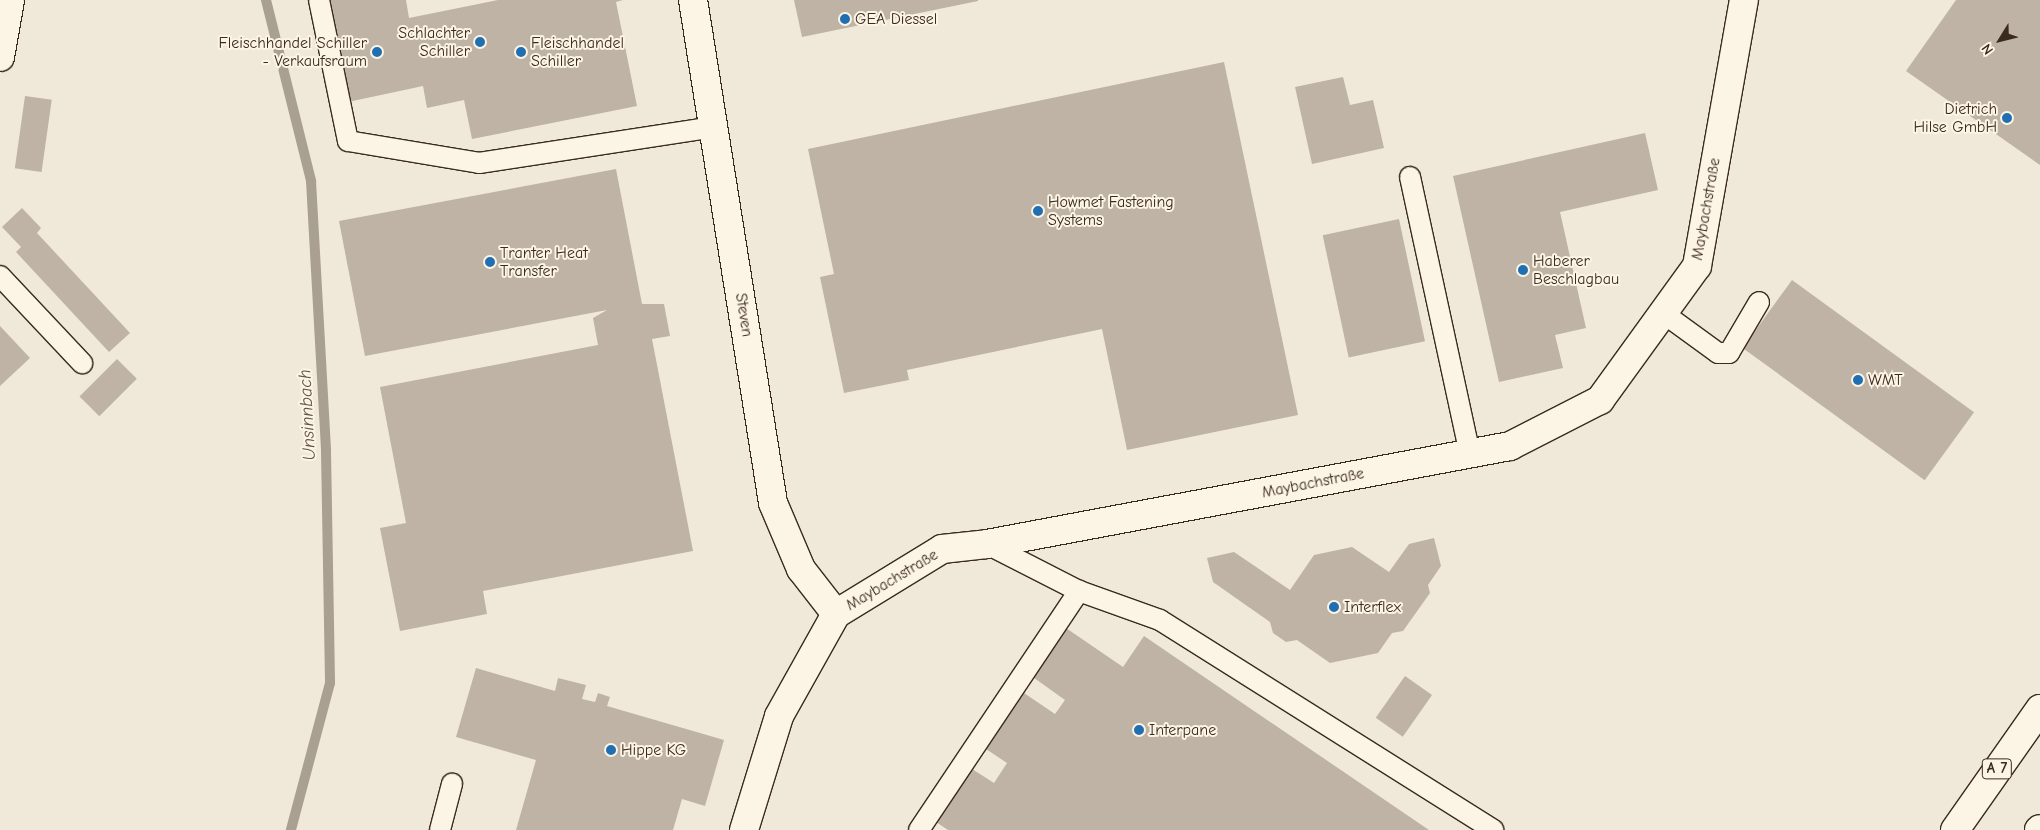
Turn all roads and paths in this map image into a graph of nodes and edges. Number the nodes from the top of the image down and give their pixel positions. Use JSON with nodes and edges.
{"nodes":[{"id":1,"x":10,"y":0,"type":"edge"},
{"id":2,"x":319,"y":0,"type":"edge"},
{"id":3,"x":694,"y":0,"type":"edge"},
{"id":4,"x":1744,"y":0,"type":"edge"},
{"id":5,"x":0,"y":57,"type":"edge"},
{"id":6,"x":714,"y":127,"type":"junction"},
{"id":7,"x":1410,"y":177,"type":"dead end"},
{"id":8,"x":0,"y":276,"type":"edge"},
{"id":9,"x":1759,"y":302,"type":"dead end"},
{"id":10,"x":1663,"y":313,"type":"junction"},
{"id":11,"x":82,"y":363,"type":"dead end"},
{"id":12,"x":1470,"y":454,"type":"junction"},
{"id":13,"x":987,"y":544,"type":"junction"},
{"id":14,"x":1079,"y":591,"type":"junction"},
{"id":15,"x":836,"y":614,"type":"junction"},
{"id":16,"x":2040,"y":709,"type":"edge"},
{"id":17,"x":452,"y":784,"type":"dead end"},
{"id":18,"x":748,"y":828,"type":"edge"},
{"id":19,"x":440,"y":830,"type":"edge"},
{"id":20,"x":919,"y":830,"type":"edge"},
{"id":21,"x":1493,"y":830,"type":"edge"},
{"id":22,"x":1955,"y":830,"type":"edge"}],
"edges":[{"from":1,"to":5,"type":"main road"},
{"from":2,"to":6,"type":"lane"},
{"from":3,"to":6,"type":"main road","name":"Steven"},
{"from":4,"to":10,"type":"main road","name":"Maybachstraße"},
{"from":6,"to":15,"type":"main road","name":"Steven"},
{"from":7,"to":12,"type":"lane"},
{"from":8,"to":11,"type":"lane"},
{"from":9,"to":10,"type":"lane"},
{"from":10,"to":12,"type":"main road","name":"Maybachstraße"},
{"from":12,"to":13,"type":"main road","name":"Maybachstraße"},
{"from":13,"to":14,"type":"lane"},
{"from":13,"to":15,"type":"main road","name":"Maybachstraße"},
{"from":14,"to":20,"type":"lane"},
{"from":14,"to":21,"type":"lane"},
{"from":15,"to":18,"type":"main road","name":"Maybachstraße"},
{"from":16,"to":22,"type":"main road","number":"A 7"},
{"from":17,"to":19,"type":"lane"}]}
